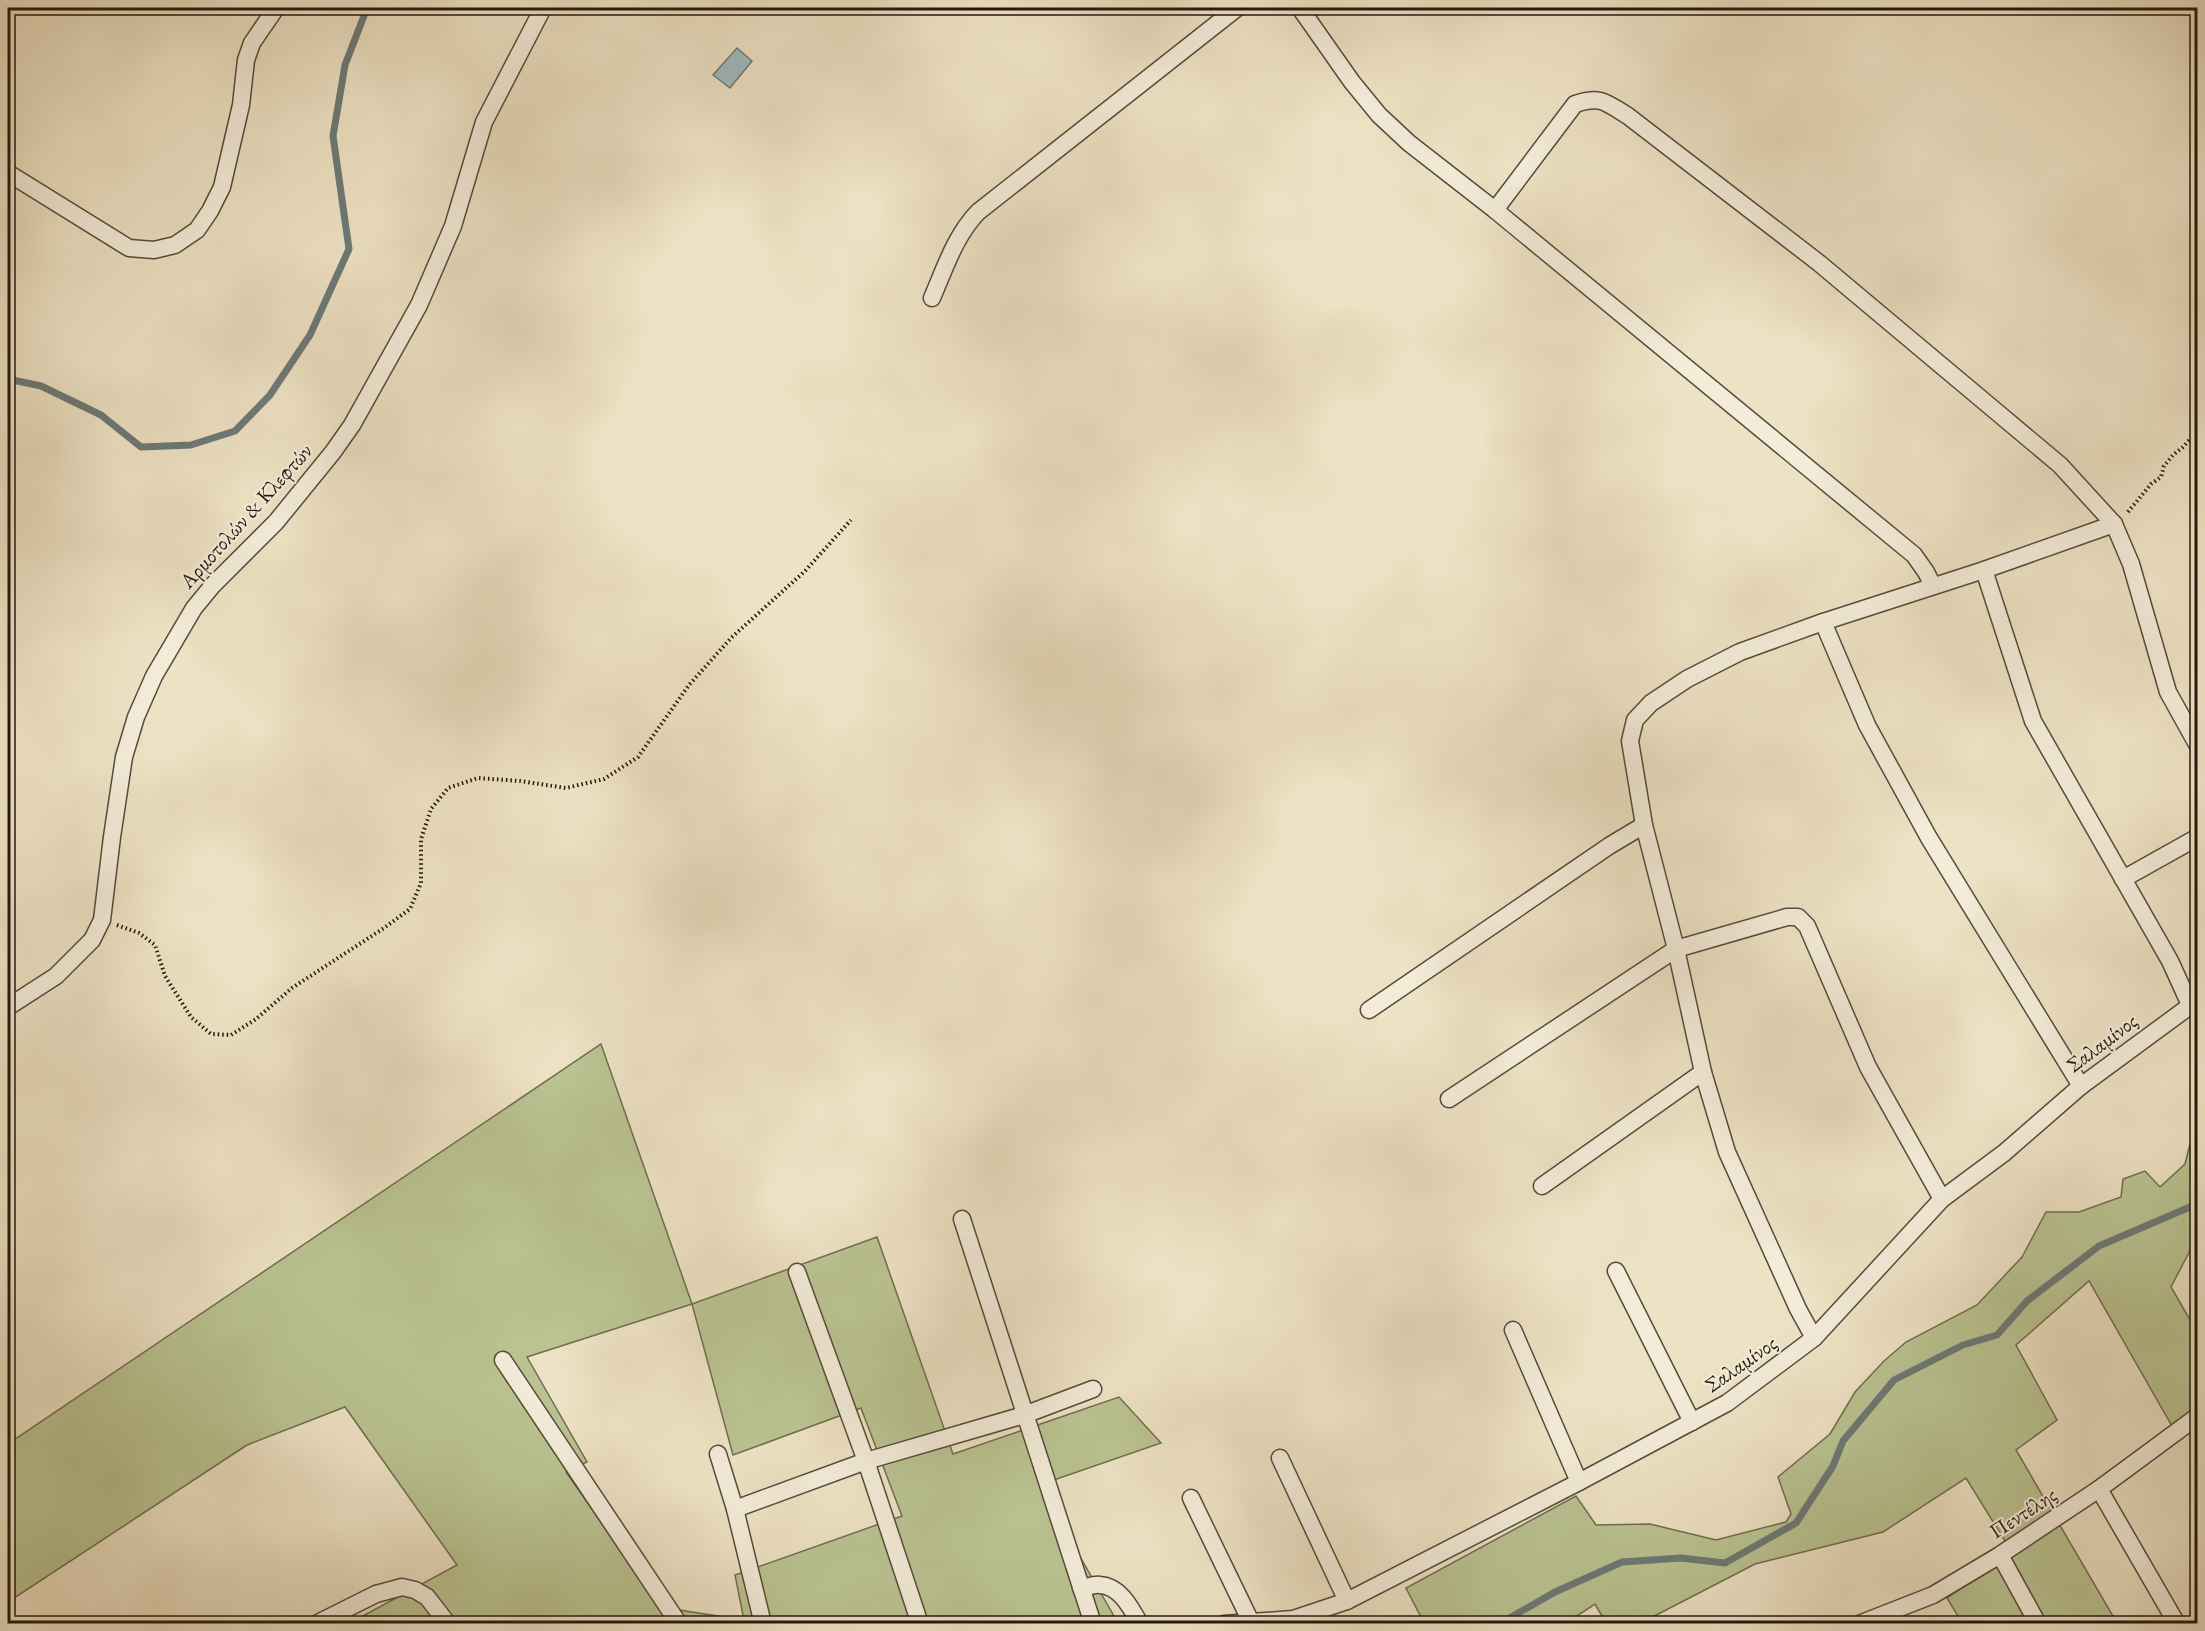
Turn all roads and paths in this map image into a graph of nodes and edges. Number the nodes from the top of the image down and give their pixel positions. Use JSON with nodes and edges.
{"nodes":[{"id":1,"x":276,"y":8,"type":"edge"},
{"id":2,"x":543,"y":8,"type":"edge"},
{"id":3,"x":1237,"y":8,"type":"edge"},
{"id":4,"x":1300,"y":8,"type":"edge"},
{"id":5,"x":8,"y":173,"type":"edge"},
{"id":6,"x":1495,"y":210,"type":"junction"},
{"id":7,"x":932,"y":298,"type":"dead end"},
{"id":8,"x":2198,"y":430,"type":"edge"},
{"id":9,"x":851,"y":520,"type":"dead end"},
{"id":10,"x":2114,"y":524,"type":"junction"},
{"id":11,"x":1984,"y":570,"type":"junction"},
{"id":12,"x":1933,"y":586,"type":"junction"},
{"id":13,"x":1823,"y":622,"type":"junction"},
{"id":14,"x":2198,"y":746,"type":"edge"},
{"id":15,"x":1644,"y":825,"type":"junction"},
{"id":16,"x":2198,"y":837,"type":"edge"},
{"id":17,"x":2123,"y":879,"type":"junction"},
{"id":18,"x":102,"y":920,"type":"junction"},
{"id":19,"x":1676,"y":949,"type":"junction"},
{"id":20,"x":2194,"y":1003,"type":"edge"},
{"id":21,"x":8,"y":1007,"type":"edge"},
{"id":22,"x":1369,"y":1010,"type":"dead end"},
{"id":23,"x":1703,"y":1072,"type":"junction"},
{"id":24,"x":2081,"y":1086,"type":"junction"},
{"id":25,"x":1449,"y":1099,"type":"dead end"},
{"id":26,"x":1542,"y":1186,"type":"dead end"},
{"id":27,"x":1942,"y":1199,"type":"junction"},
{"id":28,"x":962,"y":1219,"type":"dead end"},
{"id":29,"x":1616,"y":1271,"type":"dead end"},
{"id":30,"x":797,"y":1272,"type":"dead end"},
{"id":31,"x":1513,"y":1330,"type":"dead end"},
{"id":32,"x":1814,"y":1338,"type":"junction"},
{"id":33,"x":503,"y":1360,"type":"dead end"},
{"id":34,"x":1093,"y":1389,"type":"dead end"},
{"id":35,"x":1024,"y":1415,"type":"junction"},
{"id":36,"x":2198,"y":1416,"type":"edge"},
{"id":37,"x":1692,"y":1422,"type":"junction"},
{"id":38,"x":718,"y":1454,"type":"dead end"},
{"id":39,"x":1280,"y":1458,"type":"dead end"},
{"id":40,"x":867,"y":1461,"type":"junction"},
{"id":41,"x":1579,"y":1482,"type":"junction"},
{"id":42,"x":2100,"y":1489,"type":"junction"},
{"id":43,"x":1191,"y":1498,"type":"dead end"},
{"id":44,"x":735,"y":1509,"type":"junction"},
{"id":45,"x":2000,"y":1555,"type":"junction"},
{"id":46,"x":1081,"y":1588,"type":"junction"},
{"id":47,"x":1347,"y":1600,"type":"junction"},
{"id":48,"x":1250,"y":1620,"type":"junction"},
{"id":49,"x":316,"y":1623,"type":"edge"},
{"id":50,"x":448,"y":1623,"type":"edge"},
{"id":51,"x":679,"y":1623,"type":"edge"},
{"id":52,"x":763,"y":1623,"type":"edge"},
{"id":53,"x":920,"y":1623,"type":"edge"},
{"id":54,"x":1093,"y":1623,"type":"edge"},
{"id":55,"x":1140,"y":1623,"type":"edge"},
{"id":56,"x":1224,"y":1623,"type":"edge"},
{"id":57,"x":1859,"y":1623,"type":"edge"},
{"id":58,"x":2038,"y":1623,"type":"edge"},
{"id":59,"x":2176,"y":1623,"type":"edge"}],
"edges":[{"from":1,"to":5,"type":"street"},
{"from":2,"to":18,"type":"street","name":"Αρμοτολών & Κλεφτών"},
{"from":3,"to":7,"type":"street"},
{"from":4,"to":6,"type":"street"},
{"from":6,"to":10,"type":"street"},
{"from":6,"to":12,"type":"street"},
{"from":8,"to":10,"type":"path"},
{"from":9,"to":18,"type":"path"},
{"from":10,"to":11,"type":"street"},
{"from":10,"to":14,"type":"street"},
{"from":11,"to":12,"type":"street"},
{"from":11,"to":17,"type":"street"},
{"from":12,"to":13,"type":"street"},
{"from":13,"to":15,"type":"street"},
{"from":13,"to":24,"type":"street"},
{"from":15,"to":19,"type":"street"},
{"from":15,"to":22,"type":"street"},
{"from":16,"to":17,"type":"street"},
{"from":17,"to":20,"type":"street"},
{"from":18,"to":21,"type":"street","name":"Αρμοτολών & Κλεφτών"},
{"from":19,"to":23,"type":"street"},
{"from":19,"to":25,"type":"street"},
{"from":19,"to":27,"type":"street"},
{"from":20,"to":24,"type":"street","name":"Σαλαμίνος"},
{"from":23,"to":26,"type":"street"},
{"from":23,"to":32,"type":"street"},
{"from":24,"to":27,"type":"street","name":"Σαλαμίνος"},
{"from":27,"to":32,"type":"street","name":"Σαλαμίνος"},
{"from":28,"to":35,"type":"street"},
{"from":29,"to":37,"type":"street"},
{"from":30,"to":40,"type":"street"},
{"from":31,"to":41,"type":"street"},
{"from":32,"to":37,"type":"street","name":"Σαλαμίνος"},
{"from":33,"to":51,"type":"street"},
{"from":34,"to":35,"type":"street"},
{"from":35,"to":40,"type":"street"},
{"from":35,"to":46,"type":"street"},
{"from":36,"to":42,"type":"street","name":"Πεντέλης"},
{"from":37,"to":41,"type":"street","name":"Σαλαμίνος"},
{"from":38,"to":44,"type":"street"},
{"from":39,"to":47,"type":"street"},
{"from":40,"to":44,"type":"street"},
{"from":40,"to":53,"type":"street"},
{"from":41,"to":47,"type":"street","name":"Σαλαμίνος"},
{"from":42,"to":45,"type":"street","name":"Πεντέλης"},
{"from":42,"to":59,"type":"street"},
{"from":43,"to":48,"type":"street"},
{"from":44,"to":52,"type":"street"},
{"from":45,"to":57,"type":"street","name":"Πεντέλης"},
{"from":45,"to":58,"type":"street"},
{"from":46,"to":54,"type":"street"},
{"from":46,"to":55,"type":"street"},
{"from":47,"to":48,"type":"street","name":"Σαλαμίνος"},
{"from":48,"to":56,"type":"street","name":"Σαλαμίνος"},
{"from":49,"to":50,"type":"street"}]}
